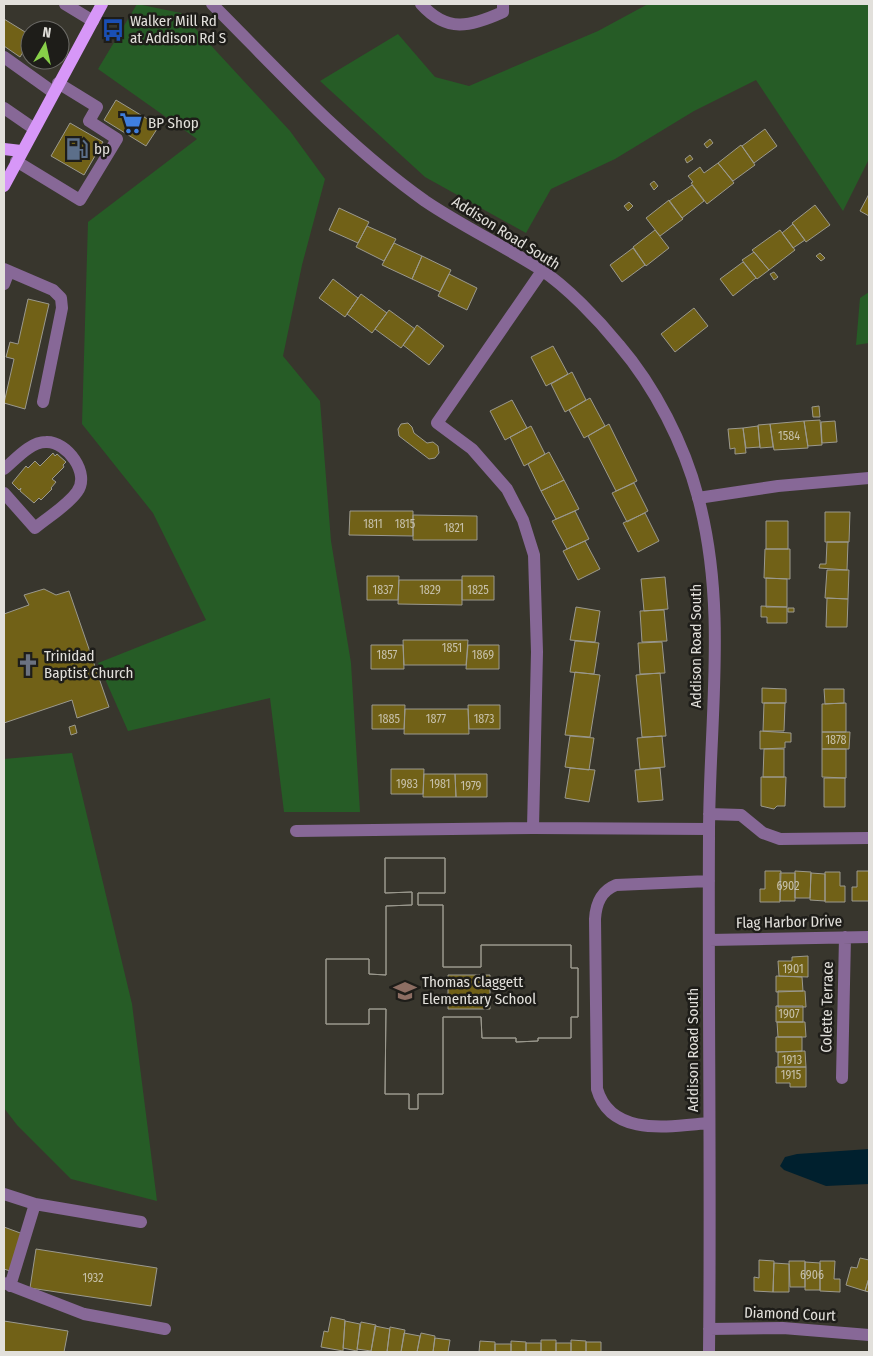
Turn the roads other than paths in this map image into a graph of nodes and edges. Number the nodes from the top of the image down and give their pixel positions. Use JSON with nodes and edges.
{"nodes":[{"id":1,"x":65,"y":4,"type":"edge"},
{"id":2,"x":102,"y":4,"type":"edge"},
{"id":3,"x":212,"y":4,"type":"edge"},
{"id":4,"x":421,"y":4,"type":"edge"},
{"id":5,"x":503,"y":4,"type":"edge"},
{"id":6,"x":93,"y":21,"type":"junction"},
{"id":7,"x":4,"y":57,"type":"edge"},
{"id":8,"x":56,"y":88,"type":"junction"},
{"id":9,"x":4,"y":108,"type":"edge"},
{"id":10,"x":34,"y":128,"type":"junction"},
{"id":11,"x":4,"y":149,"type":"edge"},
{"id":12,"x":18,"y":156,"type":"junction"},
{"id":13,"x":4,"y":166,"type":"edge"},
{"id":14,"x":4,"y":186,"type":"edge"},
{"id":15,"x":6,"y":270,"type":"edge"},
{"id":16,"x":542,"y":271,"type":"junction"},
{"id":17,"x":4,"y":284,"type":"edge"},
{"id":18,"x":43,"y":402,"type":"dead end"},
{"id":19,"x":4,"y":469,"type":"edge"},
{"id":20,"x":869,"y":478,"type":"edge"},
{"id":21,"x":4,"y":493,"type":"edge"},
{"id":22,"x":698,"y":498,"type":"junction"},
{"id":23,"x":709,"y":814,"type":"junction"},
{"id":24,"x":533,"y":828,"type":"junction"},
{"id":25,"x":709,"y":829,"type":"junction"},
{"id":26,"x":296,"y":831,"type":"dead end"},
{"id":27,"x":869,"y":838,"type":"edge"},
{"id":28,"x":709,"y":882,"type":"junction"},
{"id":29,"x":845,"y":937,"type":"junction"},
{"id":30,"x":869,"y":937,"type":"edge"},
{"id":31,"x":709,"y":940,"type":"junction"},
{"id":32,"x":842,"y":1078,"type":"dead end"},
{"id":33,"x":709,"y":1123,"type":"junction"},
{"id":34,"x":4,"y":1194,"type":"edge"},
{"id":35,"x":35,"y":1204,"type":"junction"},
{"id":36,"x":141,"y":1222,"type":"dead end"},
{"id":37,"x":7,"y":1284,"type":"edge"},
{"id":38,"x":166,"y":1329,"type":"dead end"},
{"id":39,"x":709,"y":1329,"type":"junction"},
{"id":40,"x":869,"y":1335,"type":"edge"},
{"id":41,"x":709,"y":1352,"type":"edge"}],
"edges":[{"from":1,"to":6,"type":"street"},
{"from":2,"to":6,"type":"main road"},
{"from":3,"to":16,"type":"street","name":"Addison Road South"},
{"from":4,"to":5,"type":"street"},
{"from":6,"to":8,"type":"main road"},
{"from":7,"to":8,"type":"street"},
{"from":8,"to":10,"type":"main road"},
{"from":8,"to":12,"type":"street"},
{"from":9,"to":10,"type":"street"},
{"from":10,"to":12,"type":"main road"},
{"from":11,"to":12,"type":"main road"},
{"from":12,"to":13,"type":"main road"},
{"from":12,"to":14,"type":"main road"},
{"from":15,"to":17,"type":"street"},
{"from":15,"to":18,"type":"street"},
{"from":16,"to":22,"type":"street","name":"Addison Road South"},
{"from":16,"to":24,"type":"street"},
{"from":19,"to":21,"type":"street"},
{"from":20,"to":22,"type":"street"},
{"from":22,"to":23,"type":"street","name":"Addison Road South"},
{"from":23,"to":25,"type":"street","name":"Addison Road South"},
{"from":23,"to":27,"type":"street"},
{"from":24,"to":25,"type":"street"},
{"from":24,"to":26,"type":"street"},
{"from":25,"to":28,"type":"street","name":"Addison Road South"},
{"from":28,"to":31,"type":"street","name":"Addison Road South"},
{"from":28,"to":33,"type":"street"},
{"from":29,"to":30,"type":"street","name":"Flag Harbor Drive"},
{"from":29,"to":31,"type":"street","name":"Flag Harbor Drive"},
{"from":29,"to":32,"type":"street","name":"Colette Terrace"},
{"from":31,"to":33,"type":"street","name":"Addison Road South"},
{"from":33,"to":39,"type":"street","name":"Addison Road South"},
{"from":34,"to":35,"type":"street"},
{"from":35,"to":36,"type":"street"},
{"from":35,"to":37,"type":"street"},
{"from":37,"to":38,"type":"street"},
{"from":39,"to":40,"type":"street","name":"Diamond Court"},
{"from":39,"to":41,"type":"street","name":"Addison Road South"}]}
